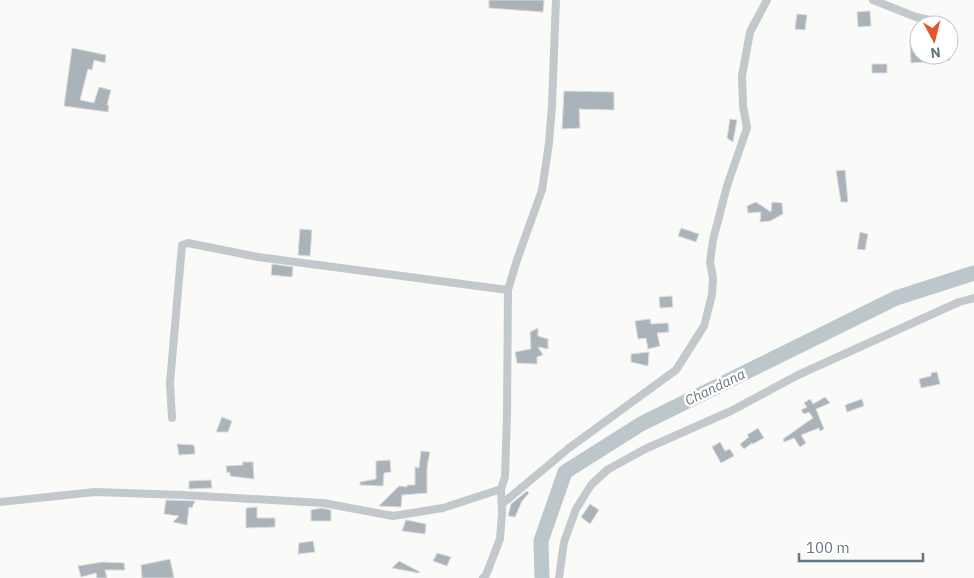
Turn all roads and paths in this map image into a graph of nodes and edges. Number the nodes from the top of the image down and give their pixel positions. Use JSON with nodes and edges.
{"nodes":[{"id":1,"x":556,"y":0,"type":"edge"},
{"id":2,"x":767,"y":0,"type":"edge"},
{"id":3,"x":873,"y":0,"type":"edge"},
{"id":4,"x":911,"y":15,"type":"edge"},
{"id":5,"x":508,"y":290,"type":"junction"},
{"id":6,"x":974,"y":298,"type":"edge"},
{"id":7,"x":172,"y":418,"type":"dead end"},
{"id":8,"x":501,"y":489,"type":"junction"},
{"id":9,"x":0,"y":502,"type":"edge"},
{"id":10,"x":502,"y":504,"type":"junction"},
{"id":11,"x":483,"y":578,"type":"edge"},
{"id":12,"x":560,"y":578,"type":"edge"}],
"edges":[{"from":1,"to":5,"type":"street"},
{"from":2,"to":10,"type":"street"},
{"from":3,"to":4,"type":"street"},
{"from":5,"to":7,"type":"street"},
{"from":5,"to":8,"type":"street"},
{"from":6,"to":12,"type":"street"},
{"from":8,"to":9,"type":"street"},
{"from":8,"to":10,"type":"street"},
{"from":10,"to":11,"type":"street"}]}
